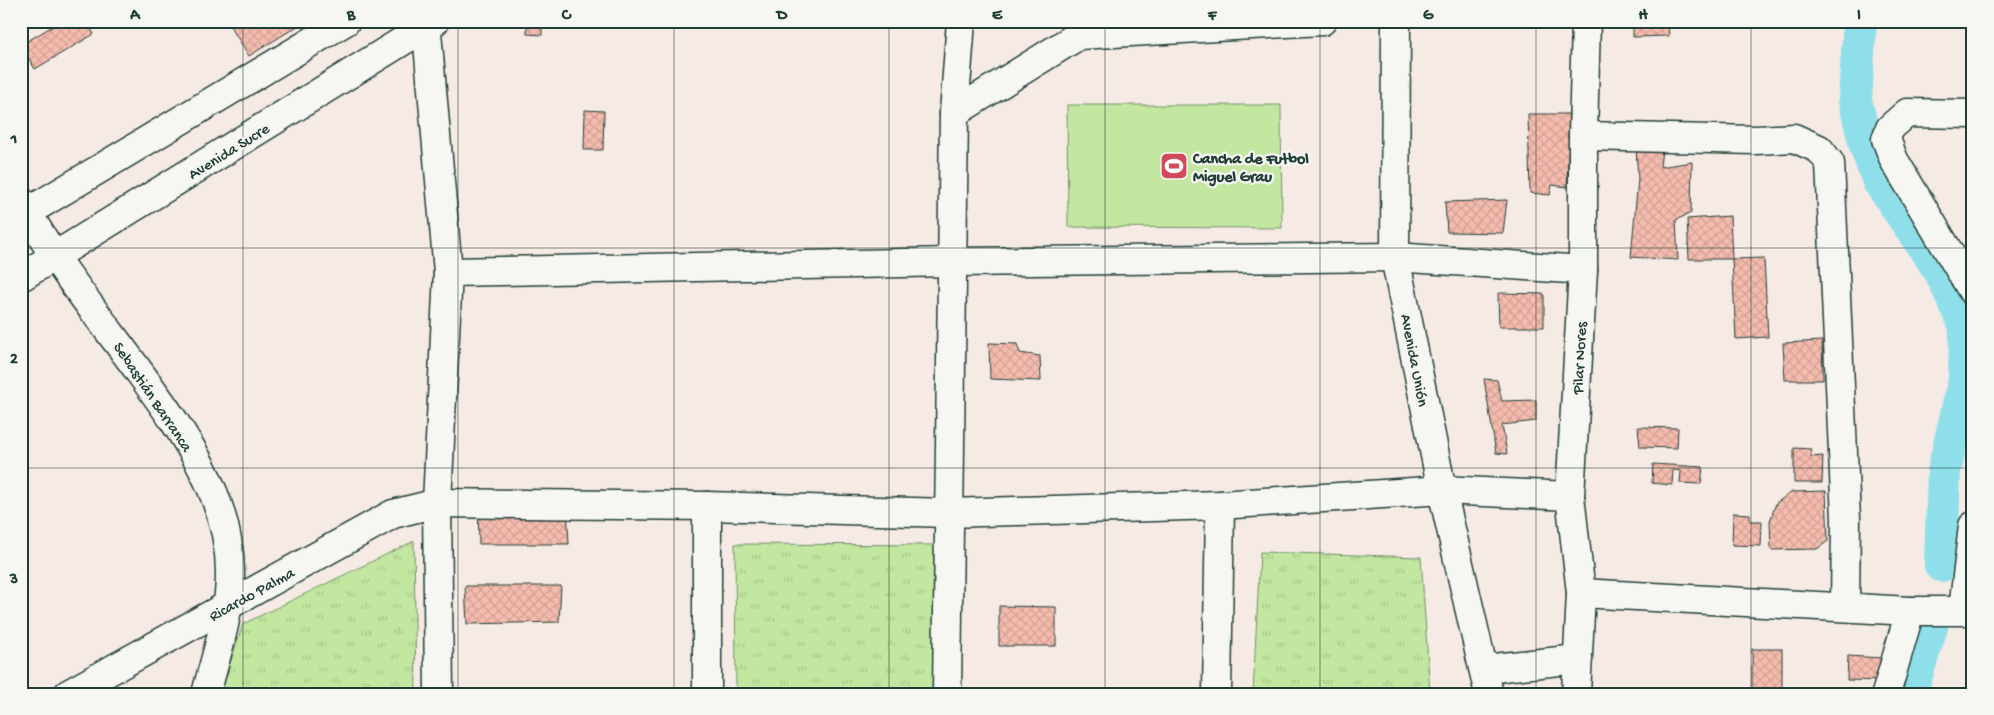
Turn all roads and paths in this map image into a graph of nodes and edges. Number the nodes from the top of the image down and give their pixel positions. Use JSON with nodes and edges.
{"nodes":[{"id":1,"x":346,"y":21,"type":"edge"},
{"id":2,"x":961,"y":21,"type":"edge"},
{"id":3,"x":1322,"y":21,"type":"edge"},
{"id":4,"x":1396,"y":21,"type":"edge"},
{"id":5,"x":1586,"y":21,"type":"edge"},
{"id":6,"x":429,"y":23,"type":"edge"},
{"id":7,"x":1088,"y":28,"type":"edge"},
{"id":8,"x":954,"y":113,"type":"junction"},
{"id":9,"x":1973,"y":114,"type":"edge"},
{"id":10,"x":1583,"y":136,"type":"junction"},
{"id":11,"x":23,"y":210,"type":"edge"},
{"id":12,"x":55,"y":257,"type":"junction"},
{"id":13,"x":1395,"y":257,"type":"junction"},
{"id":14,"x":952,"y":262,"type":"junction"},
{"id":15,"x":1583,"y":270,"type":"junction"},
{"id":16,"x":448,"y":272,"type":"junction"},
{"id":17,"x":21,"y":277,"type":"edge"},
{"id":18,"x":1973,"y":292,"type":"edge"},
{"id":19,"x":1442,"y":490,"type":"junction"},
{"id":20,"x":1570,"y":496,"type":"junction"},
{"id":21,"x":437,"y":503,"type":"junction"},
{"id":22,"x":1220,"y":505,"type":"junction"},
{"id":23,"x":707,"y":506,"type":"junction"},
{"id":24,"x":948,"y":513,"type":"junction"},
{"id":25,"x":1973,"y":526,"type":"edge"},
{"id":26,"x":1580,"y":592,"type":"junction"},
{"id":27,"x":228,"y":606,"type":"junction"},
{"id":28,"x":1845,"y":607,"type":"junction"},
{"id":29,"x":1968,"y":610,"type":"edge"},
{"id":30,"x":1910,"y":611,"type":"junction"},
{"id":31,"x":1578,"y":659,"type":"junction"},
{"id":32,"x":1487,"y":682,"type":"edge"},
{"id":33,"x":68,"y":694,"type":"edge"},
{"id":34,"x":206,"y":694,"type":"edge"},
{"id":35,"x":439,"y":694,"type":"edge"},
{"id":36,"x":707,"y":694,"type":"edge"},
{"id":37,"x":948,"y":694,"type":"edge"},
{"id":38,"x":1217,"y":694,"type":"edge"},
{"id":39,"x":1576,"y":694,"type":"edge"},
{"id":40,"x":1886,"y":694,"type":"edge"}],
"edges":[{"from":1,"to":11,"type":"street"},
{"from":2,"to":8,"type":"street"},
{"from":3,"to":7,"type":"street"},
{"from":4,"to":13,"type":"street","name":"Avenida Unión"},
{"from":5,"to":10,"type":"street","name":"Pilar Nores"},
{"from":6,"to":12,"type":"street","name":"Avenida Sucre"},
{"from":6,"to":16,"type":"street"},
{"from":7,"to":8,"type":"street"},
{"from":8,"to":14,"type":"street"},
{"from":9,"to":18,"type":"street"},
{"from":10,"to":15,"type":"street","name":"Pilar Nores"},
{"from":10,"to":28,"type":"street"},
{"from":11,"to":12,"type":"street","name":"Sebastián Barranca"},
{"from":12,"to":17,"type":"street","name":"Avenida Sucre"},
{"from":12,"to":27,"type":"street","name":"Sebastián Barranca"},
{"from":13,"to":14,"type":"street"},
{"from":13,"to":15,"type":"street"},
{"from":13,"to":19,"type":"street","name":"Avenida Unión"},
{"from":14,"to":16,"type":"street"},
{"from":14,"to":24,"type":"street"},
{"from":15,"to":20,"type":"street","name":"Pilar Nores"},
{"from":16,"to":21,"type":"street"},
{"from":19,"to":20,"type":"street","name":"Ricardo Palma"},
{"from":19,"to":22,"type":"street","name":"Ricardo Palma"},
{"from":19,"to":32,"type":"street","name":"Avenida Unión"},
{"from":20,"to":26,"type":"street","name":"Pilar Nores"},
{"from":21,"to":23,"type":"street","name":"Ricardo Palma"},
{"from":21,"to":27,"type":"street","name":"Ricardo Palma"},
{"from":21,"to":35,"type":"street"},
{"from":22,"to":24,"type":"street","name":"Ricardo Palma"},
{"from":22,"to":38,"type":"street"},
{"from":23,"to":24,"type":"street","name":"Ricardo Palma"},
{"from":23,"to":36,"type":"street"},
{"from":24,"to":37,"type":"street"},
{"from":25,"to":29,"type":"street"},
{"from":26,"to":28,"type":"street"},
{"from":26,"to":31,"type":"street","name":"Pilar Nores"},
{"from":27,"to":33,"type":"street","name":"Ricardo Palma"},
{"from":27,"to":34,"type":"street","name":"Sebastián Barranca"},
{"from":28,"to":30,"type":"street"},
{"from":29,"to":30,"type":"street"},
{"from":30,"to":40,"type":"street"},
{"from":31,"to":32,"type":"street"},
{"from":31,"to":39,"type":"street","name":"Pilar Nores"}]}
